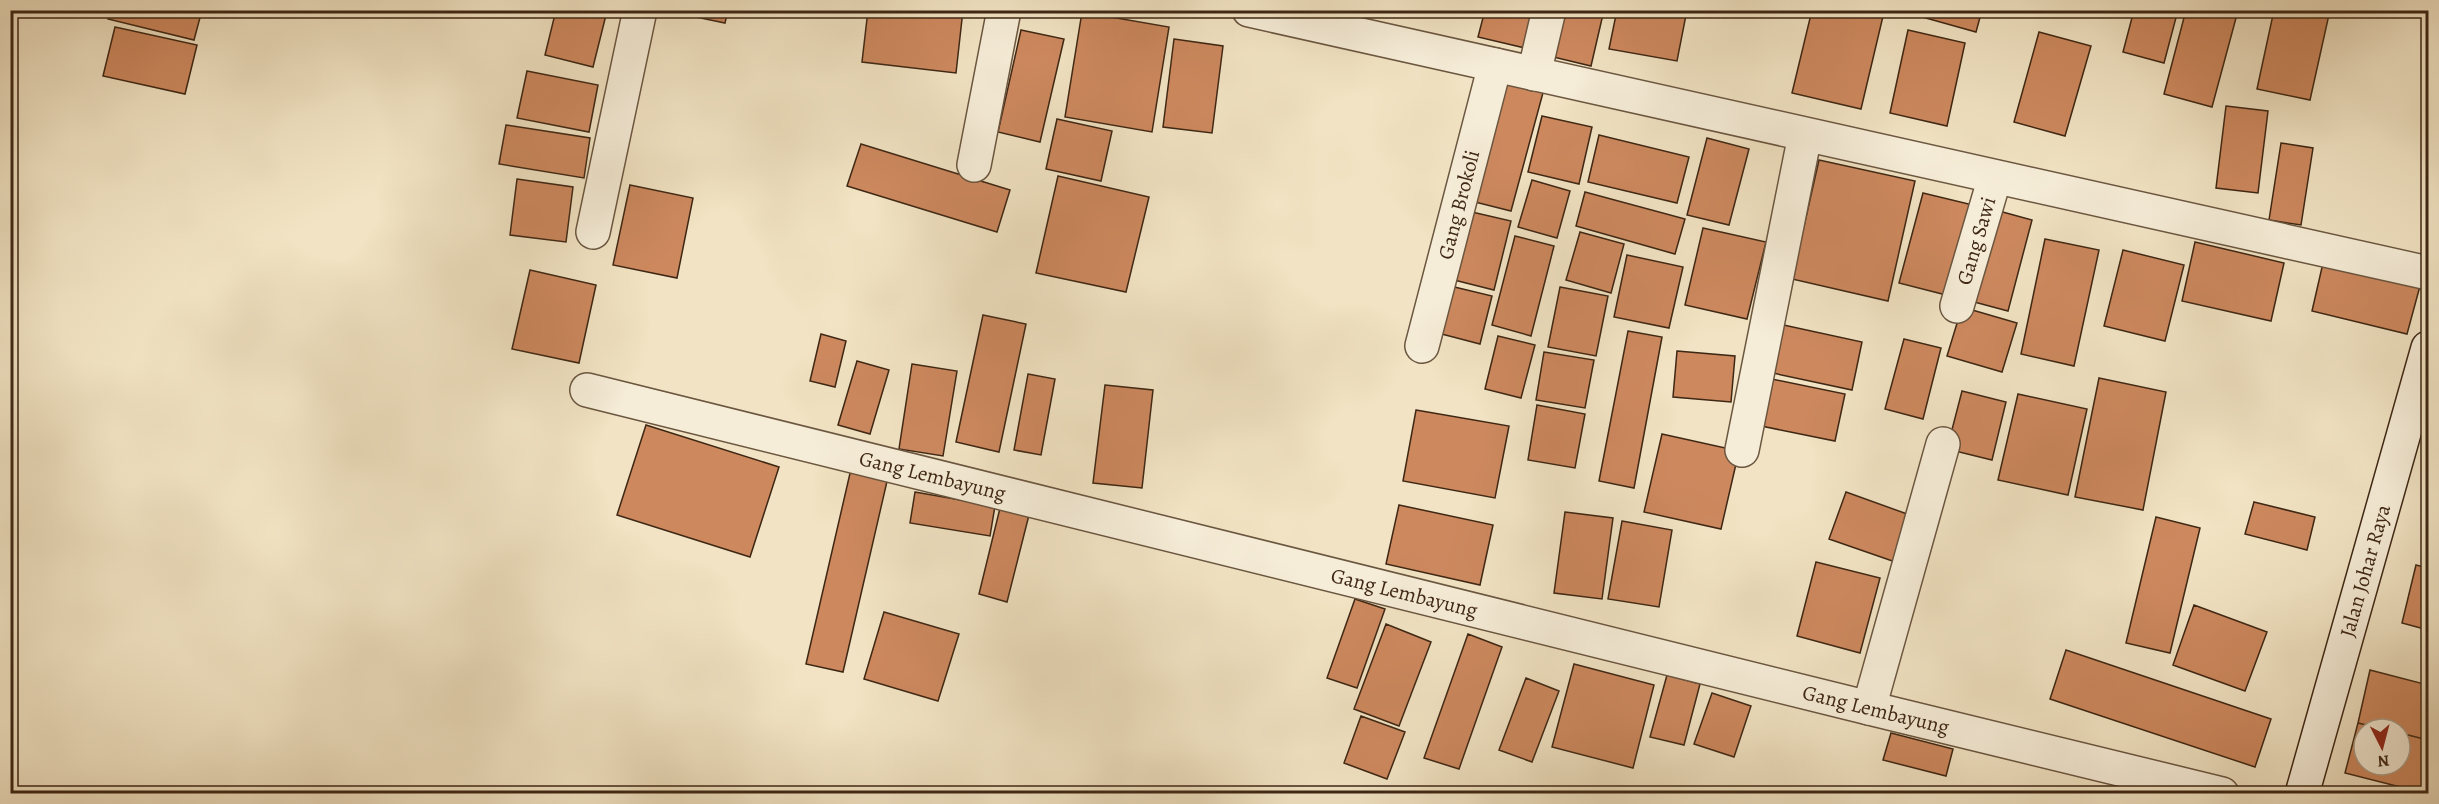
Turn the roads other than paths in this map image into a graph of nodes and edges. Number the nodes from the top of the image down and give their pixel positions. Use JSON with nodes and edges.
{"nodes":[{"id":1,"x":640,"y":10,"type":"edge"},
{"id":2,"x":1004,"y":10,"type":"edge"},
{"id":3,"x":1249,"y":10,"type":"edge"},
{"id":4,"x":1549,"y":10,"type":"edge"},
{"id":5,"x":1496,"y":65,"type":"junction"},
{"id":6,"x":1534,"y":74,"type":"junction"},
{"id":7,"x":1805,"y":135,"type":"junction"},
{"id":8,"x":974,"y":165,"type":"dead end"},
{"id":9,"x":1995,"y":177,"type":"junction"},
{"id":10,"x":593,"y":232,"type":"dead end"},
{"id":11,"x":2428,"y":273,"type":"edge"},
{"id":12,"x":1957,"y":306,"type":"dead end"},
{"id":13,"x":1422,"y":346,"type":"dead end"},
{"id":14,"x":2428,"y":348,"type":"edge"},
{"id":15,"x":587,"y":390,"type":"dead end"},
{"id":16,"x":1943,"y":444,"type":"dead end"},
{"id":17,"x":1742,"y":450,"type":"dead end"},
{"id":18,"x":1869,"y":708,"type":"junction"},
{"id":19,"x":2222,"y":794,"type":"edge"},
{"id":20,"x":2302,"y":794,"type":"edge"}],
"edges":[{"from":1,"to":10,"type":"street"},
{"from":2,"to":8,"type":"street"},
{"from":3,"to":5,"type":"street"},
{"from":4,"to":6,"type":"street"},
{"from":5,"to":6,"type":"street"},
{"from":5,"to":13,"type":"street","name":"Gang Brokoli"},
{"from":6,"to":7,"type":"street"},
{"from":7,"to":9,"type":"street"},
{"from":7,"to":17,"type":"street"},
{"from":9,"to":11,"type":"street"},
{"from":9,"to":12,"type":"street","name":"Gang Sawi"},
{"from":14,"to":20,"type":"street","name":"Jalan Johar Raya"},
{"from":15,"to":18,"type":"street","name":"Gang Lembayung"},
{"from":16,"to":18,"type":"street"},
{"from":18,"to":19,"type":"street","name":"Gang Lembayung"}]}
